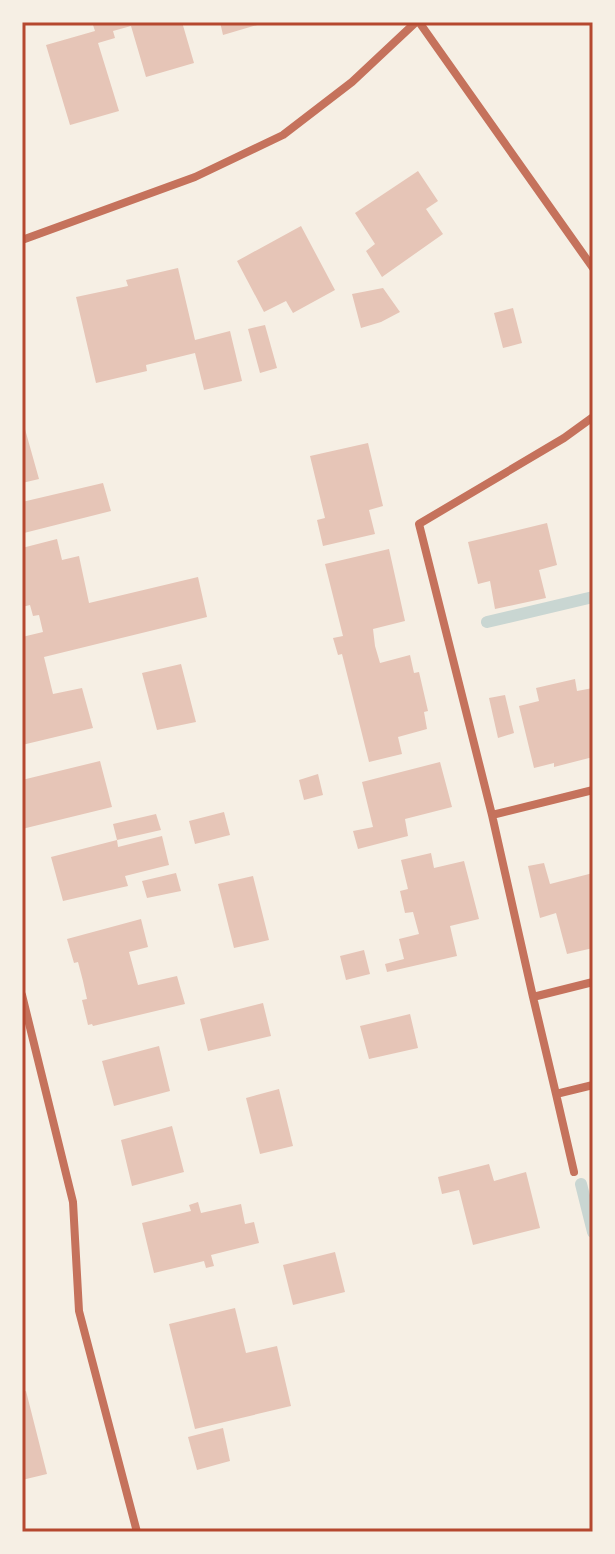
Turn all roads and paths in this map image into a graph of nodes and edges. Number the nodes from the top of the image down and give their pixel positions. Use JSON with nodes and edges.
{"nodes":[{"id":1,"x":417,"y":22,"type":"edge"},
{"id":2,"x":22,"y":240,"type":"edge"},
{"id":3,"x":593,"y":268,"type":"edge"},
{"id":4,"x":593,"y":417,"type":"edge"},
{"id":5,"x":593,"y":790,"type":"edge"},
{"id":6,"x":492,"y":815,"type":"junction"},
{"id":7,"x":593,"y":982,"type":"edge"},
{"id":8,"x":22,"y":995,"type":"edge"},
{"id":9,"x":533,"y":997,"type":"junction"},
{"id":10,"x":593,"y":1085,"type":"edge"},
{"id":11,"x":556,"y":1094,"type":"junction"},
{"id":12,"x":574,"y":1172,"type":"dead end"},
{"id":13,"x":137,"y":1532,"type":"edge"}],
"edges":[{"from":1,"to":2,"type":"street"},
{"from":1,"to":3,"type":"street"},
{"from":4,"to":6,"type":"street"},
{"from":5,"to":6,"type":"street"},
{"from":6,"to":9,"type":"street"},
{"from":7,"to":9,"type":"street"},
{"from":8,"to":13,"type":"street"},
{"from":9,"to":11,"type":"street"},
{"from":10,"to":11,"type":"street"},
{"from":11,"to":12,"type":"street"}]}
